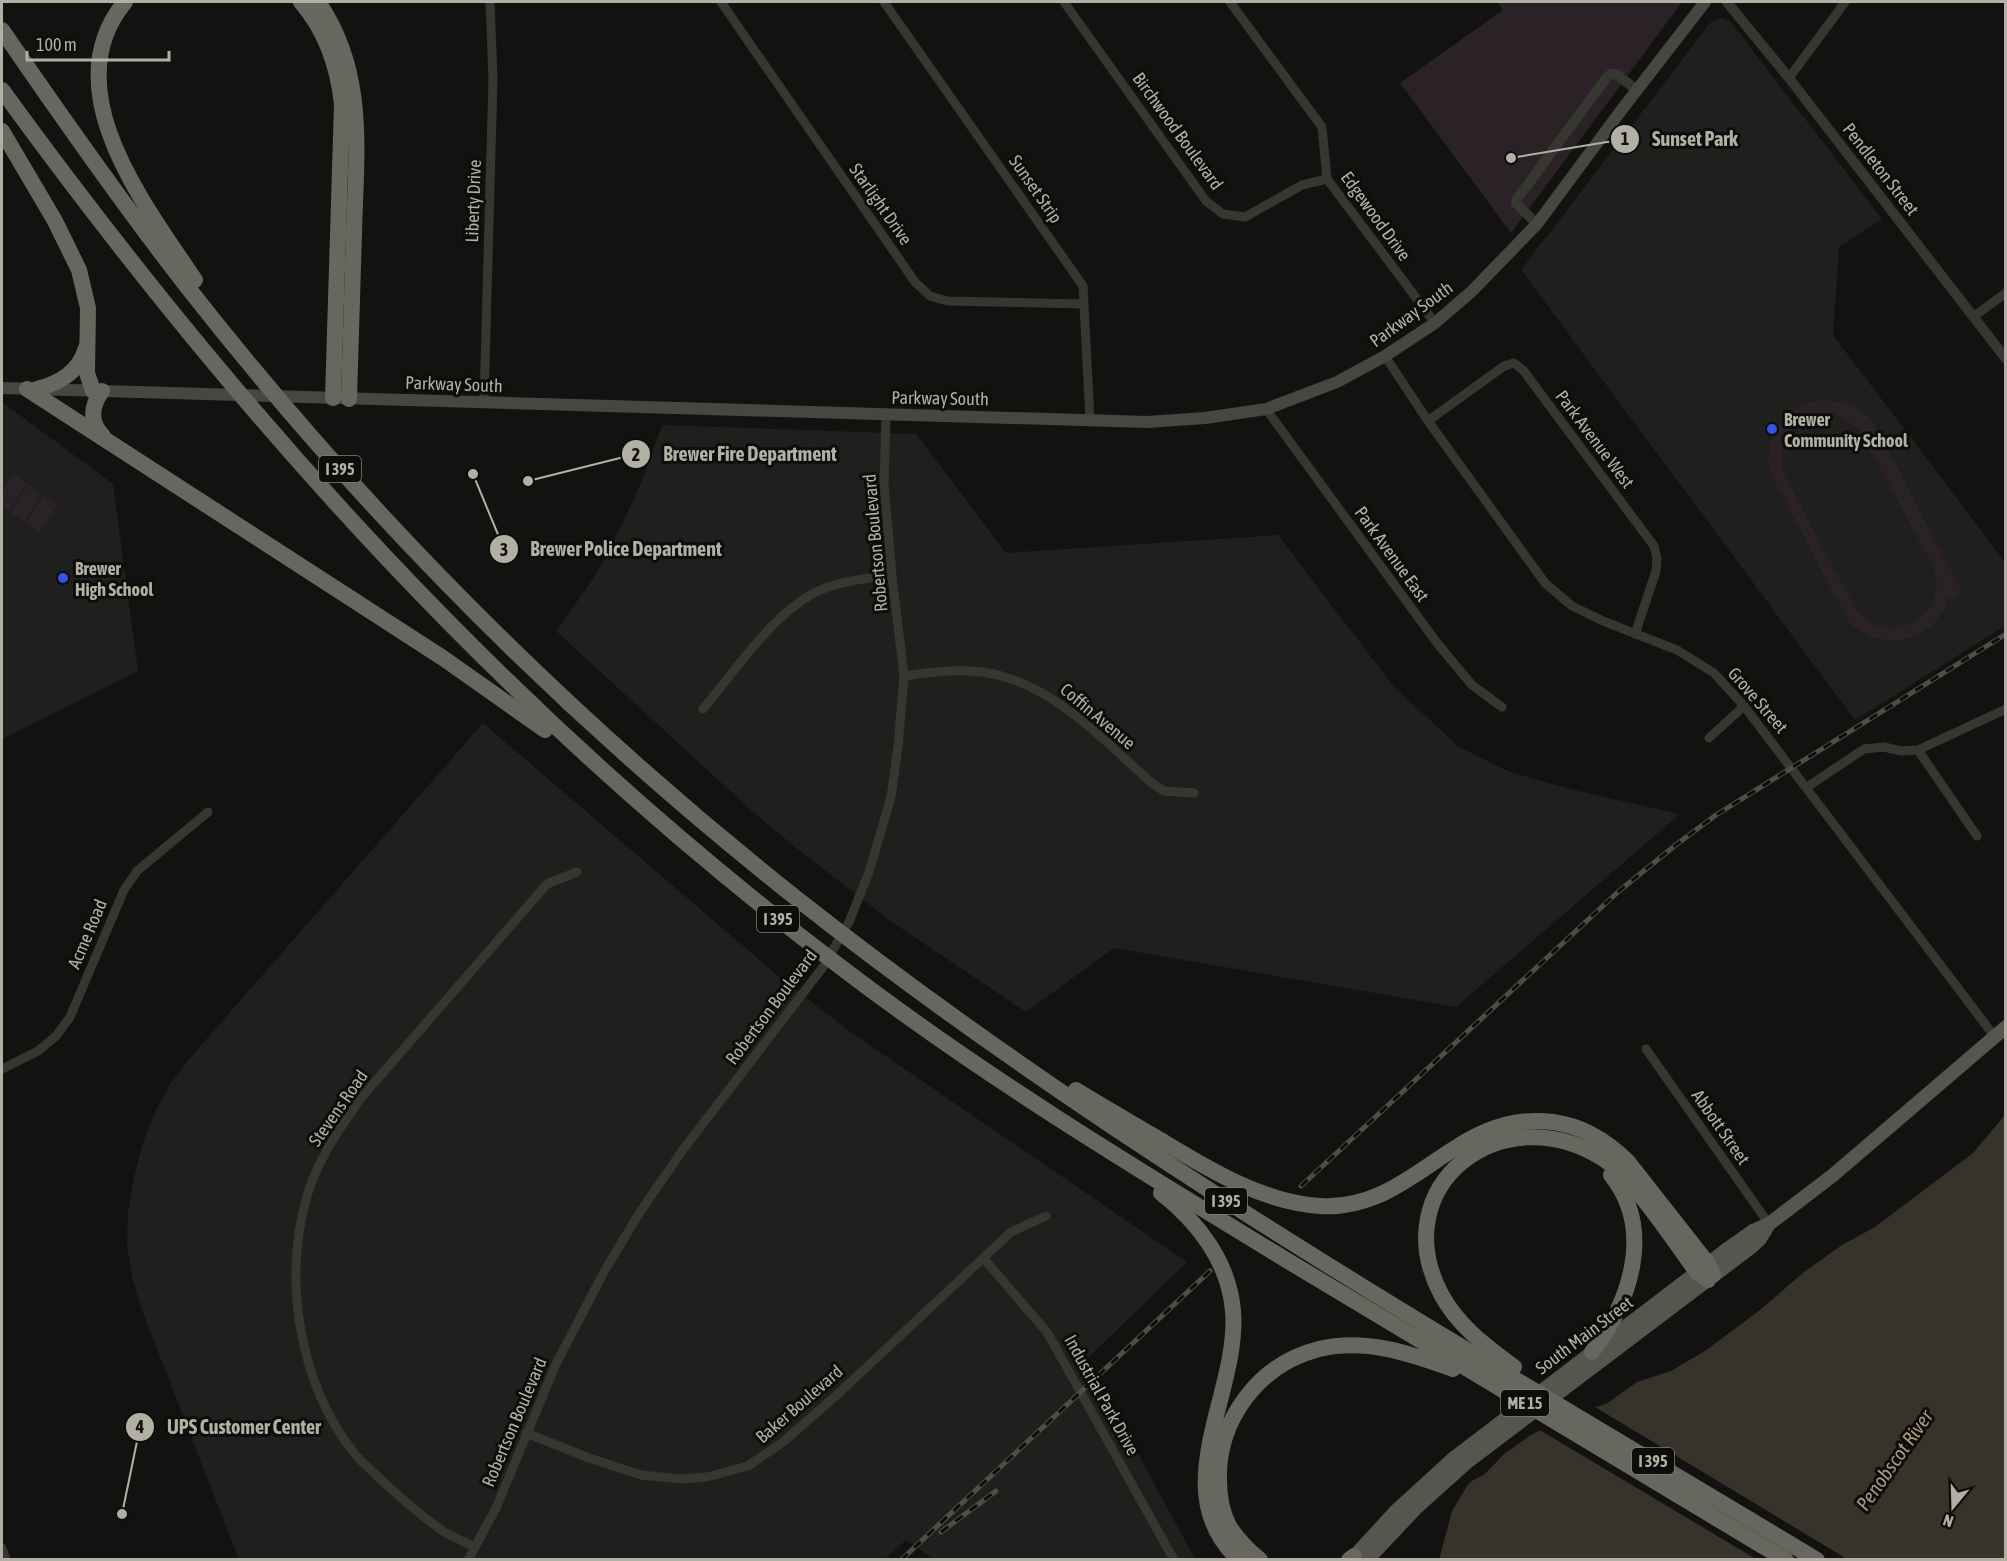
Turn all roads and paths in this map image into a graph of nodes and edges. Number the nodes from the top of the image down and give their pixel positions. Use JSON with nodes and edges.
{"nodes":[{"id":1,"x":125,"y":2,"type":"edge"},
{"id":2,"x":302,"y":2,"type":"edge"},
{"id":3,"x":318,"y":2,"type":"edge"},
{"id":4,"x":490,"y":2,"type":"edge"},
{"id":5,"x":721,"y":2,"type":"edge"},
{"id":6,"x":884,"y":2,"type":"edge"},
{"id":7,"x":1064,"y":2,"type":"edge"},
{"id":8,"x":1230,"y":2,"type":"edge"},
{"id":9,"x":1705,"y":2,"type":"edge"},
{"id":10,"x":1727,"y":2,"type":"edge"},
{"id":11,"x":1845,"y":2,"type":"edge"},
{"id":12,"x":2,"y":30,"type":"edge"},
{"id":13,"x":1790,"y":78,"type":"junction"},
{"id":14,"x":2,"y":90,"type":"edge"},
{"id":15,"x":1637,"y":90,"type":"junction"},
{"id":16,"x":2,"y":131,"type":"edge"},
{"id":17,"x":1327,"y":179,"type":"junction"},
{"id":18,"x":1537,"y":224,"type":"junction"},
{"id":19,"x":2006,"y":293,"type":"edge"},
{"id":20,"x":1083,"y":304,"type":"junction"},
{"id":21,"x":1973,"y":317,"type":"junction"},
{"id":22,"x":1435,"y":323,"type":"junction"},
{"id":23,"x":88,"y":342,"type":"junction"},
{"id":24,"x":1385,"y":356,"type":"junction"},
{"id":25,"x":2006,"y":359,"type":"edge"},
{"id":26,"x":249,"y":364,"type":"junction"},
{"id":27,"x":2,"y":388,"type":"edge"},
{"id":28,"x":32,"y":389,"type":"junction"},
{"id":29,"x":98,"y":391,"type":"junction"},
{"id":30,"x":341,"y":398,"type":"junction"},
{"id":31,"x":484,"y":402,"type":"junction"},
{"id":32,"x":1266,"y":409,"type":"junction"},
{"id":33,"x":886,"y":415,"type":"junction"},
{"id":34,"x":1090,"y":420,"type":"junction"},
{"id":35,"x":1428,"y":421,"type":"junction"},
{"id":36,"x":106,"y":439,"type":"junction"},
{"id":37,"x":892,"y":576,"type":"junction"},
{"id":38,"x":1635,"y":634,"type":"junction"},
{"id":39,"x":904,"y":676,"type":"junction"},
{"id":40,"x":1502,"y":706,"type":"dead end"},
{"id":41,"x":1744,"y":706,"type":"junction"},
{"id":42,"x":703,"y":709,"type":"dead end"},
{"id":43,"x":2006,"y":710,"type":"edge"},
{"id":44,"x":1709,"y":738,"type":"dead end"},
{"id":45,"x":1918,"y":750,"type":"junction"},
{"id":46,"x":1808,"y":787,"type":"junction"},
{"id":47,"x":1194,"y":793,"type":"dead end"},
{"id":48,"x":208,"y":812,"type":"dead end"},
{"id":49,"x":668,"y":828,"type":"junction"},
{"id":50,"x":1977,"y":836,"type":"dead end"},
{"id":51,"x":577,"y":872,"type":"dead end"},
{"id":52,"x":956,"y":1020,"type":"junction"},
{"id":53,"x":2000,"y":1032,"type":"edge"},
{"id":54,"x":1646,"y":1049,"type":"dead end"},
{"id":55,"x":2,"y":1069,"type":"edge"},
{"id":56,"x":1086,"y":1137,"type":"junction"},
{"id":57,"x":1577,"y":1145,"type":"junction"},
{"id":58,"x":1046,"y":1216,"type":"dead end"},
{"id":59,"x":1769,"y":1224,"type":"junction"},
{"id":60,"x":984,"y":1259,"type":"junction"},
{"id":61,"x":1707,"y":1273,"type":"junction"},
{"id":62,"x":1592,"y":1352,"type":"junction"},
{"id":63,"x":1503,"y":1373,"type":"junction"},
{"id":64,"x":526,"y":1433,"type":"junction"},
{"id":65,"x":475,"y":1547,"type":"junction"},
{"id":66,"x":2,"y":1548,"type":"edge"},
{"id":67,"x":1355,"y":1559,"type":"edge"},
{"id":68,"x":6,"y":1560,"type":"edge"},
{"id":69,"x":468,"y":1560,"type":"edge"},
{"id":70,"x":1174,"y":1560,"type":"edge"},
{"id":71,"x":1239,"y":1560,"type":"edge"},
{"id":72,"x":1260,"y":1560,"type":"edge"},
{"id":73,"x":1786,"y":1560,"type":"edge"},
{"id":74,"x":1817,"y":1560,"type":"edge"}],
"edges":[{"from":1,"to":26,"type":"highway"},
{"from":2,"to":30,"type":"highway"},
{"from":3,"to":30,"type":"highway"},
{"from":4,"to":31,"type":"street","name":"Liberty Drive"},
{"from":5,"to":20,"type":"street","name":"Starlight Drive"},
{"from":6,"to":20,"type":"street","name":"Sunset Strip"},
{"from":7,"to":17,"type":"street","name":"Birchwood Boulevard"},
{"from":8,"to":17,"type":"street","name":"Edgewood Drive"},
{"from":9,"to":15,"type":"main road","name":"Parkway South"},
{"from":10,"to":13,"type":"street","name":"Pendleton Street"},
{"from":11,"to":13,"type":"street"},
{"from":12,"to":26,"type":"highway","number":"I 395"},
{"from":13,"to":21,"type":"street","name":"Pendleton Street"},
{"from":14,"to":49,"type":"highway","number":"I 395"},
{"from":15,"to":18,"type":"main road","name":"Parkway South"},
{"from":15,"to":18,"type":"street"},
{"from":16,"to":23,"type":"highway"},
{"from":17,"to":22,"type":"street","name":"Edgewood Drive"},
{"from":18,"to":22,"type":"main road","name":"Parkway South"},
{"from":19,"to":21,"type":"street"},
{"from":20,"to":34,"type":"street","name":"Sunset Strip"},
{"from":21,"to":25,"type":"street","name":"Pendleton Street"},
{"from":22,"to":24,"type":"main road","name":"Parkway South"},
{"from":23,"to":28,"type":"highway"},
{"from":23,"to":29,"type":"highway"},
{"from":24,"to":32,"type":"main road","name":"Parkway South"},
{"from":24,"to":35,"type":"street","name":"Grove Street"},
{"from":26,"to":52,"type":"highway","number":"I 395"},
{"from":27,"to":28,"type":"main road","name":"Parkway South"},
{"from":28,"to":29,"type":"main road","name":"Parkway South"},
{"from":28,"to":36,"type":"highway"},
{"from":29,"to":30,"type":"main road","name":"Parkway South"},
{"from":29,"to":36,"type":"highway"},
{"from":30,"to":31,"type":"main road","name":"Parkway South"},
{"from":31,"to":33,"type":"main road","name":"Parkway South"},
{"from":32,"to":34,"type":"main road","name":"Parkway South"},
{"from":32,"to":40,"type":"street","name":"Park Avenue East"},
{"from":33,"to":34,"type":"main road","name":"Parkway South"},
{"from":33,"to":37,"type":"street","name":"Robertson Boulevard"},
{"from":35,"to":38,"type":"street","name":"Grove Street"},
{"from":35,"to":38,"type":"street","name":"Park Avenue West"},
{"from":36,"to":49,"type":"highway"},
{"from":37,"to":39,"type":"street","name":"Robertson Boulevard"},
{"from":37,"to":42,"type":"street"},
{"from":38,"to":41,"type":"street","name":"Grove Street"},
{"from":39,"to":47,"type":"street","name":"Coffin Avenue"},
{"from":39,"to":64,"type":"street","name":"Robertson Boulevard"},
{"from":41,"to":44,"type":"street"},
{"from":41,"to":46,"type":"street","name":"Grove Street"},
{"from":43,"to":45,"type":"street"},
{"from":45,"to":46,"type":"street"},
{"from":45,"to":50,"type":"street"},
{"from":46,"to":53,"type":"street","name":"Grove Street"},
{"from":48,"to":55,"type":"street","name":"Acme Road"},
{"from":49,"to":56,"type":"highway","number":"I 395"},
{"from":51,"to":65,"type":"street","name":"Stevens Road"},
{"from":52,"to":61,"type":"highway"},
{"from":52,"to":63,"type":"highway","number":"I 395"},
{"from":53,"to":59,"type":"main road","name":"South Main Street","number":"ME 15"},
{"from":54,"to":59,"type":"street","name":"Abbott Street"},
{"from":56,"to":63,"type":"highway","number":"I 395"},
{"from":56,"to":71,"type":"highway"},
{"from":57,"to":61,"type":"highway"},
{"from":57,"to":62,"type":"highway"},
{"from":57,"to":63,"type":"highway"},
{"from":58,"to":60,"type":"street","name":"Baker Boulevard"},
{"from":59,"to":61,"type":"main road","name":"South Main Street","number":"ME 15"},
{"from":60,"to":64,"type":"street","name":"Baker Boulevard"},
{"from":60,"to":70,"type":"street","name":"Industrial Park Drive"},
{"from":61,"to":62,"type":"main road","name":"South Main Street","number":"ME 15"},
{"from":61,"to":67,"type":"main road","name":"South Main Street"},
{"from":62,"to":67,"type":"main road","name":"South Main Street","number":"ME 15"},
{"from":63,"to":72,"type":"highway","number":"ME 15"},
{"from":63,"to":73,"type":"highway","number":"I 395"},
{"from":63,"to":74,"type":"highway","number":"I 395"},
{"from":64,"to":65,"type":"street","name":"Robertson Boulevard"},
{"from":65,"to":69,"type":"street","name":"Robertson Boulevard"},
{"from":66,"to":68,"type":"street"}]}
